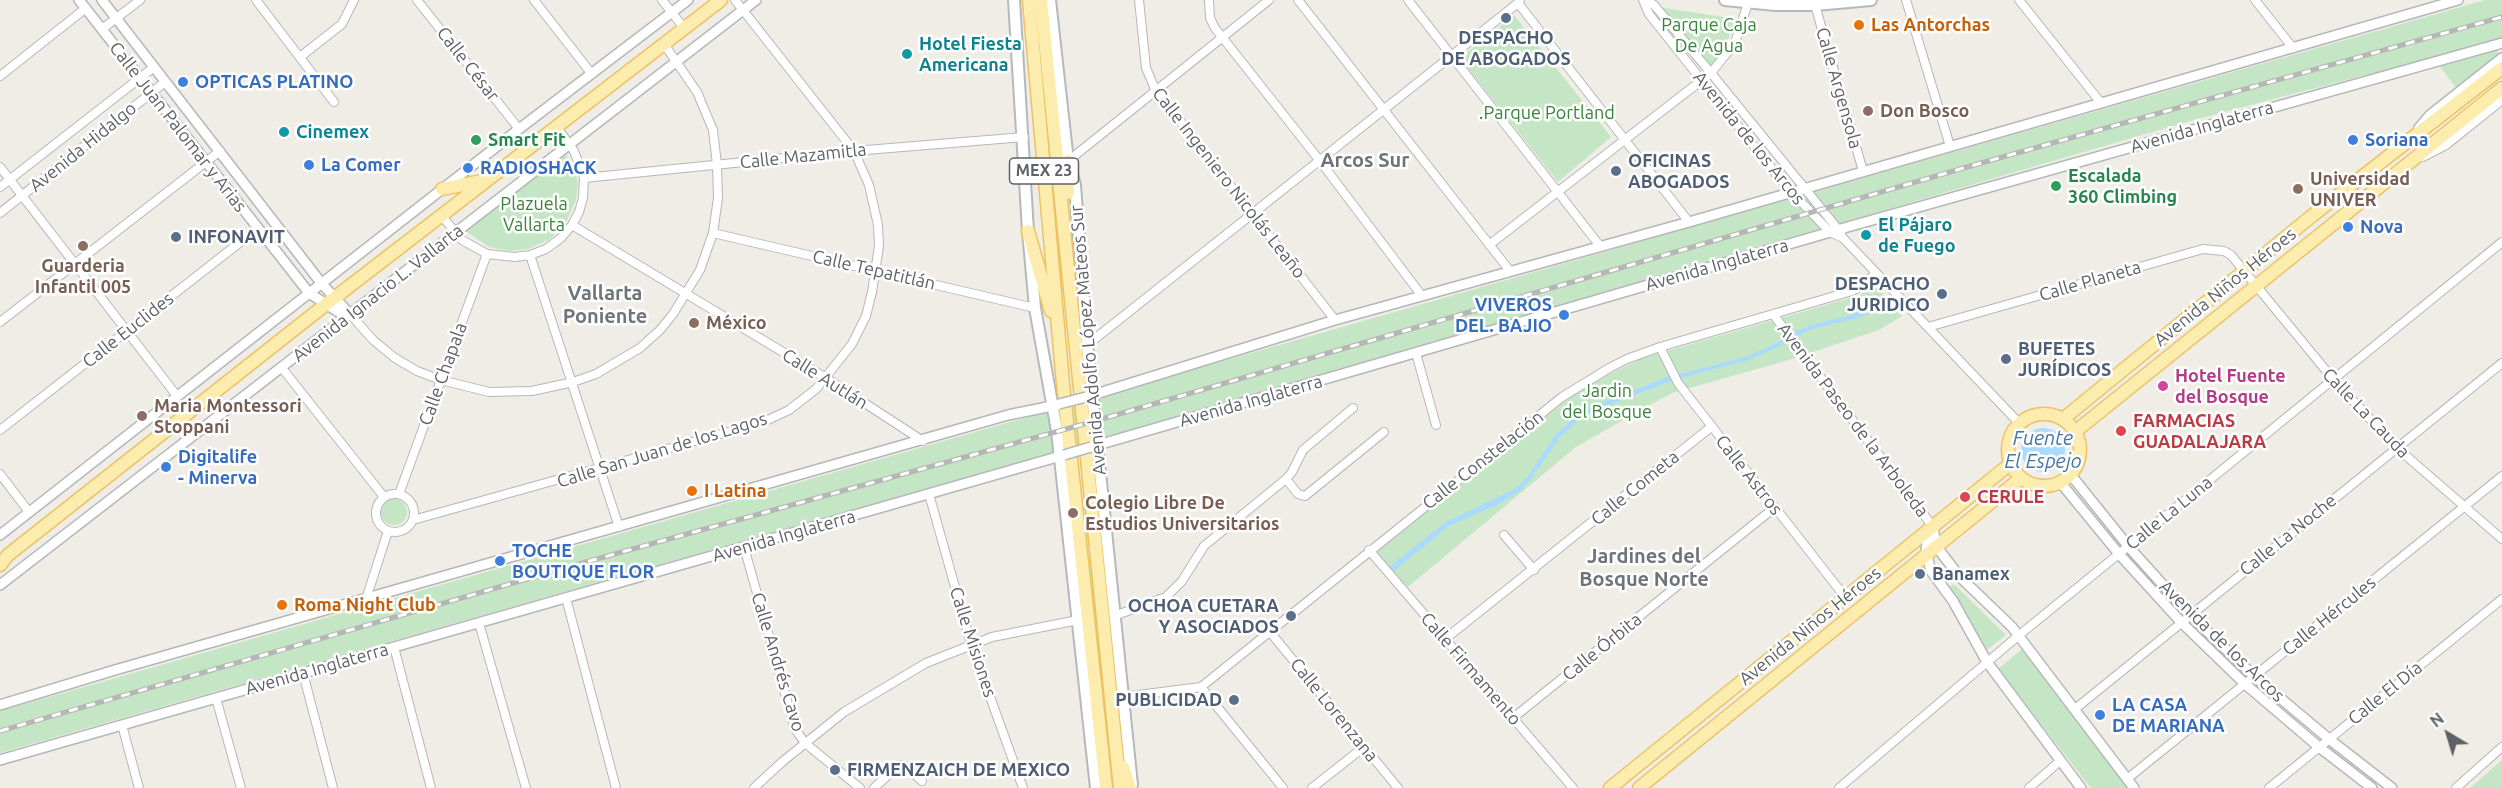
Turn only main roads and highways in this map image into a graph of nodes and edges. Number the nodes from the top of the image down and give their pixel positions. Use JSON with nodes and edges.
{"nodes":[{"id":1,"x":721,"y":0,"type":"edge"},
{"id":2,"x":1014,"y":0,"type":"edge"},
{"id":3,"x":1029,"y":0,"type":"edge"},
{"id":4,"x":1041,"y":0,"type":"edge"},
{"id":5,"x":1050,"y":0,"type":"edge"},
{"id":6,"x":1725,"y":0,"type":"edge"},
{"id":7,"x":1871,"y":0,"type":"edge"},
{"id":8,"x":1748,"y":2,"type":"edge"},
{"id":9,"x":2502,"y":68,"type":"edge"},
{"id":10,"x":2502,"y":88,"type":"edge"},
{"id":11,"x":1068,"y":161,"type":"junction"},
{"id":12,"x":487,"y":180,"type":"junction"},
{"id":13,"x":442,"y":189,"type":"road end"},
{"id":14,"x":1028,"y":231,"type":"junction"},
{"id":15,"x":1074,"y":320,"type":"junction"},
{"id":16,"x":1059,"y":341,"type":"junction"},
{"id":17,"x":2063,"y":419,"type":"junction"},
{"id":18,"x":2076,"y":431,"type":"junction"},
{"id":19,"x":2010,"y":464,"type":"junction"},
{"id":20,"x":2021,"y":478,"type":"junction"},
{"id":21,"x":3,"y":559,"type":"edge"},
{"id":22,"x":1116,"y":749,"type":"junction"},
{"id":23,"x":1102,"y":752,"type":"junction"},
{"id":24,"x":1098,"y":788,"type":"edge"},
{"id":25,"x":1106,"y":788,"type":"edge"},
{"id":26,"x":1120,"y":788,"type":"edge"},
{"id":27,"x":1131,"y":788,"type":"edge"},
{"id":28,"x":1610,"y":788,"type":"edge"},
{"id":29,"x":1639,"y":788,"type":"edge"}],
"edges":[{"from":1,"to":12,"type":"main road","name":"Avenida Ignacio L. Vallarta"},
{"from":2,"to":14,"type":"main road","name":"Avenida Adolfo López Mateos Sur"},
{"from":3,"to":16,"type":"main road","name":"Avenida Adolfo López Mateos Sur","number":"MEX 23"},
{"from":4,"to":15,"type":"main road","name":"Avenida Adolfo López Mateos Sur","number":"MEX 23"},
{"from":5,"to":11,"type":"main road","name":"Avenida Adolfo López Mateos Sur"},
{"from":6,"to":8,"type":"main road"},
{"from":7,"to":8,"type":"main road"},
{"from":9,"to":17,"type":"main road","name":"Avenida Niños Héroes"},
{"from":10,"to":18,"type":"main road","name":"Avenida Niños Héroes"},
{"from":11,"to":15,"type":"main road"},
{"from":11,"to":27,"type":"main road","name":"Avenida Adolfo López Mateos Sur"},
{"from":12,"to":13,"type":"main road"},
{"from":12,"to":21,"type":"main road","name":"Avenida Ignacio L. Vallarta"},
{"from":14,"to":16,"type":"main road"},
{"from":14,"to":24,"type":"main road","name":"Avenida Adolfo López Mateos Sur"},
{"from":15,"to":22,"type":"main road","name":"Avenida Adolfo López Mateos Sur","number":"MEX 23"},
{"from":16,"to":23,"type":"main road","name":"Avenida Adolfo López Mateos Sur","number":"MEX 23"},
{"from":17,"to":18,"type":"main road"},
{"from":17,"to":19,"type":"main road"},
{"from":18,"to":20,"type":"main road"},
{"from":19,"to":20,"type":"main road"},
{"from":19,"to":28,"type":"main road","name":"Avenida Niños Héroes"},
{"from":20,"to":29,"type":"main road","name":"Avenida Niños Héroes"},
{"from":22,"to":26,"type":"main road","name":"Avenida Adolfo López Mateos Sur","number":"MEX 23"},
{"from":22,"to":27,"type":"main road"},
{"from":23,"to":24,"type":"main road"},
{"from":23,"to":25,"type":"main road","name":"Avenida Adolfo López Mateos Sur","number":"MEX 23"}]}
